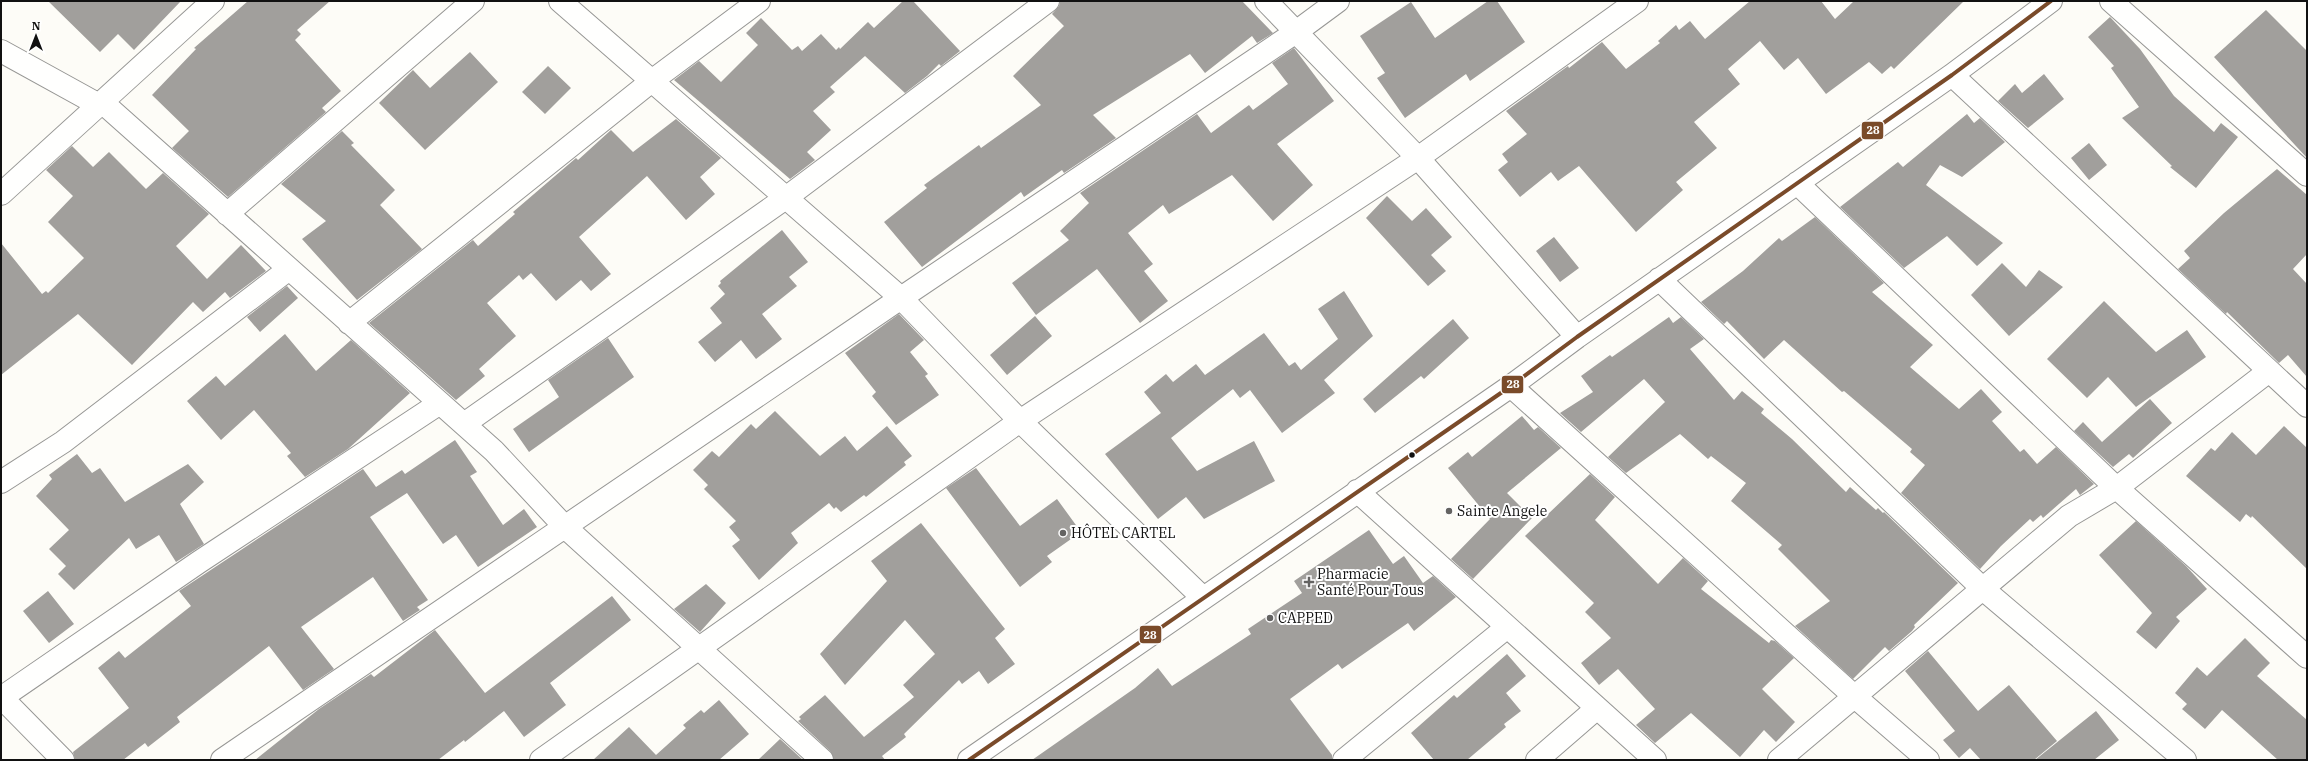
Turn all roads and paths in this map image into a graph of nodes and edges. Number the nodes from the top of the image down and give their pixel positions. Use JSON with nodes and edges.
{"nodes":[{"id":1,"x":213,"y":1,"type":"edge"},
{"id":2,"x":473,"y":1,"type":"edge"},
{"id":3,"x":560,"y":1,"type":"edge"},
{"id":4,"x":759,"y":1,"type":"edge"},
{"id":5,"x":1048,"y":1,"type":"edge"},
{"id":6,"x":1266,"y":1,"type":"edge"},
{"id":7,"x":1338,"y":1,"type":"edge"},
{"id":8,"x":1636,"y":1,"type":"edge"},
{"id":9,"x":2052,"y":1,"type":"edge"},
{"id":10,"x":2111,"y":1,"type":"edge"},
{"id":11,"x":1296,"y":32,"type":"junction"},
{"id":12,"x":1,"y":51,"type":"edge"},
{"id":13,"x":1952,"y":75,"type":"junction"},
{"id":14,"x":653,"y":80,"type":"junction"},
{"id":15,"x":100,"y":103,"type":"junction"},
{"id":16,"x":1418,"y":158,"type":"junction"},
{"id":17,"x":2307,"y":175,"type":"edge"},
{"id":18,"x":1797,"y":183,"type":"junction"},
{"id":19,"x":1,"y":194,"type":"edge"},
{"id":20,"x":787,"y":197,"type":"junction"},
{"id":21,"x":227,"y":214,"type":"junction"},
{"id":22,"x":289,"y":269,"type":"junction"},
{"id":23,"x":1659,"y":279,"type":"junction"},
{"id":24,"x":900,"y":298,"type":"junction"},
{"id":25,"x":349,"y":322,"type":"junction"},
{"id":26,"x":1577,"y":337,"type":"junction"},
{"id":27,"x":2269,"y":371,"type":"junction"},
{"id":28,"x":1511,"y":386,"type":"junction"},
{"id":29,"x":440,"y":403,"type":"junction"},
{"id":30,"x":2307,"y":406,"type":"edge"},
{"id":31,"x":1020,"y":421,"type":"junction"},
{"id":32,"x":464,"y":424,"type":"junction"},
{"id":33,"x":1,"y":482,"type":"edge"},
{"id":34,"x":2118,"y":487,"type":"junction"},
{"id":35,"x":1357,"y":491,"type":"junction"},
{"id":36,"x":565,"y":527,"type":"junction"},
{"id":37,"x":1983,"y":588,"type":"junction"},
{"id":38,"x":1202,"y":597,"type":"junction"},
{"id":39,"x":1506,"y":628,"type":"junction"},
{"id":40,"x":699,"y":649,"type":"junction"},
{"id":41,"x":2307,"y":657,"type":"edge"},
{"id":42,"x":1854,"y":696,"type":"junction"},
{"id":43,"x":1,"y":698,"type":"edge"},
{"id":44,"x":1596,"y":709,"type":"junction"},
{"id":45,"x":63,"y":760,"type":"edge"},
{"id":46,"x":222,"y":760,"type":"edge"},
{"id":47,"x":541,"y":760,"type":"edge"},
{"id":48,"x":822,"y":760,"type":"edge"},
{"id":49,"x":968,"y":760,"type":"edge"},
{"id":50,"x":1344,"y":760,"type":"edge"},
{"id":51,"x":1537,"y":760,"type":"edge"},
{"id":52,"x":1655,"y":760,"type":"edge"},
{"id":53,"x":1779,"y":760,"type":"edge"},
{"id":54,"x":1928,"y":760,"type":"edge"},
{"id":55,"x":2185,"y":760,"type":"edge"}],
"edges":[{"from":1,"to":15,"type":"street"},
{"from":2,"to":21,"type":"street"},
{"from":3,"to":14,"type":"street"},
{"from":4,"to":14,"type":"street"},
{"from":5,"to":20,"type":"street"},
{"from":6,"to":11,"type":"street"},
{"from":7,"to":11,"type":"street"},
{"from":8,"to":16,"type":"street"},
{"from":9,"to":13,"type":"street"},
{"from":10,"to":17,"type":"street"},
{"from":11,"to":16,"type":"street"},
{"from":11,"to":24,"type":"street"},
{"from":12,"to":15,"type":"street"},
{"from":13,"to":18,"type":"street"},
{"from":13,"to":27,"type":"street"},
{"from":14,"to":20,"type":"street"},
{"from":14,"to":25,"type":"street"},
{"from":15,"to":19,"type":"street"},
{"from":15,"to":21,"type":"street"},
{"from":16,"to":26,"type":"street"},
{"from":16,"to":31,"type":"street"},
{"from":18,"to":23,"type":"street"},
{"from":18,"to":34,"type":"street"},
{"from":20,"to":24,"type":"street"},
{"from":20,"to":32,"type":"street"},
{"from":21,"to":22,"type":"street"},
{"from":22,"to":25,"type":"street"},
{"from":22,"to":33,"type":"street"},
{"from":23,"to":26,"type":"street"},
{"from":23,"to":37,"type":"street"},
{"from":24,"to":31,"type":"street"},
{"from":24,"to":36,"type":"street"},
{"from":25,"to":29,"type":"street"},
{"from":26,"to":28,"type":"street"},
{"from":27,"to":30,"type":"street"},
{"from":27,"to":34,"type":"street"},
{"from":28,"to":35,"type":"street"},
{"from":28,"to":42,"type":"street"},
{"from":29,"to":32,"type":"street"},
{"from":29,"to":43,"type":"street"},
{"from":31,"to":38,"type":"street"},
{"from":31,"to":40,"type":"street"},
{"from":32,"to":36,"type":"street"},
{"from":34,"to":37,"type":"street"},
{"from":34,"to":41,"type":"street"},
{"from":35,"to":38,"type":"street"},
{"from":35,"to":39,"type":"street"},
{"from":36,"to":40,"type":"street"},
{"from":36,"to":46,"type":"street"},
{"from":37,"to":42,"type":"street"},
{"from":37,"to":55,"type":"street"},
{"from":38,"to":49,"type":"street"},
{"from":39,"to":44,"type":"street"},
{"from":39,"to":50,"type":"street"},
{"from":40,"to":47,"type":"street"},
{"from":40,"to":48,"type":"street"},
{"from":42,"to":53,"type":"street"},
{"from":42,"to":54,"type":"street"},
{"from":43,"to":45,"type":"street"},
{"from":44,"to":51,"type":"street"},
{"from":44,"to":52,"type":"street"}]}
